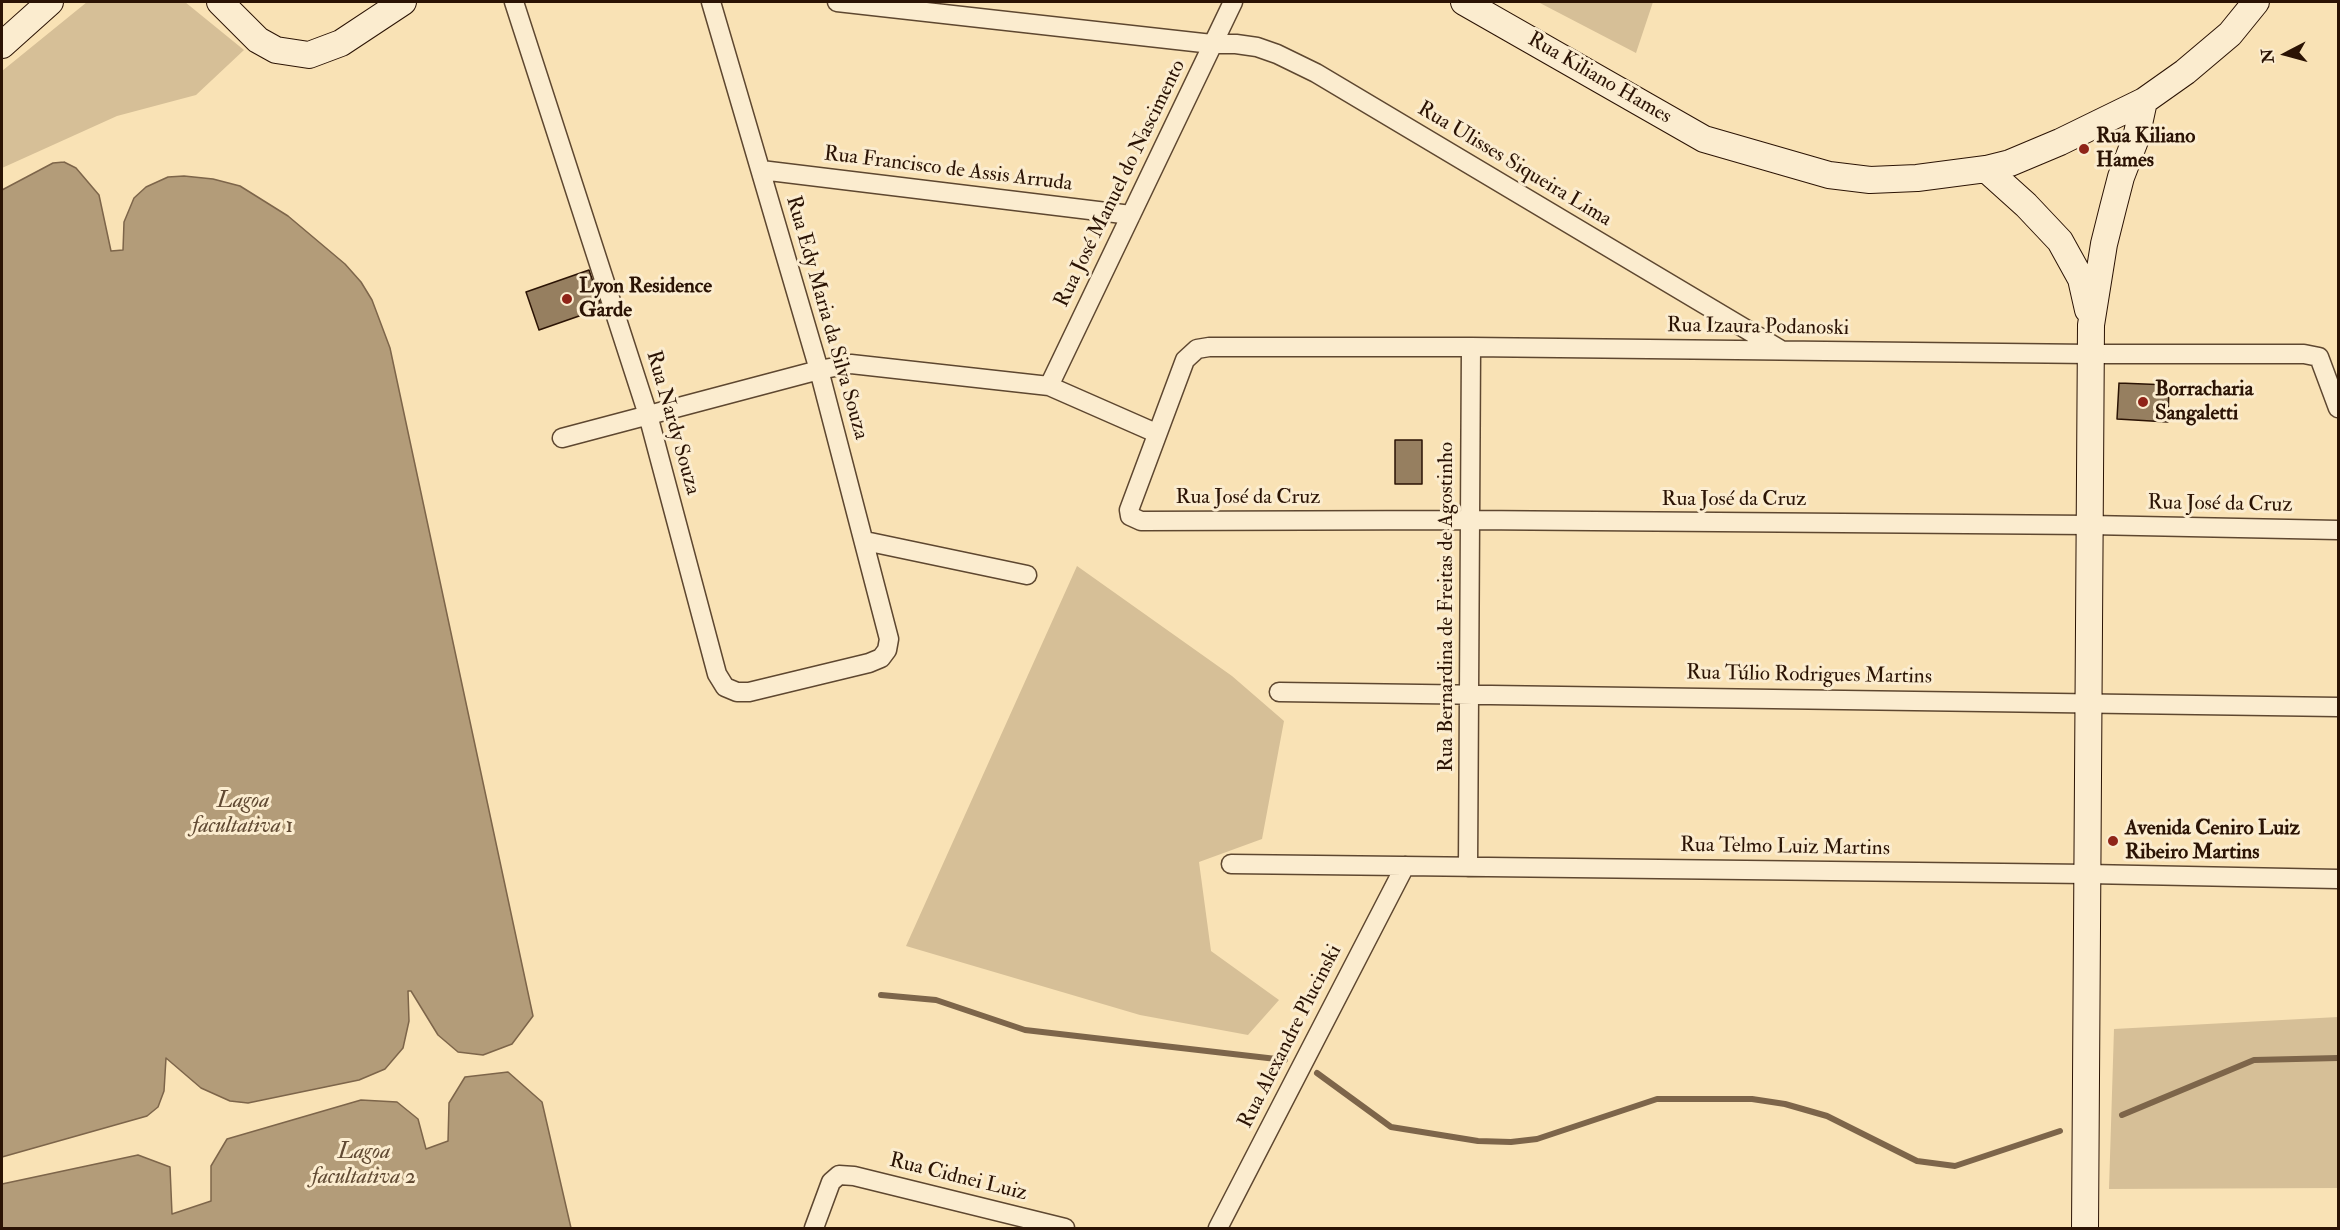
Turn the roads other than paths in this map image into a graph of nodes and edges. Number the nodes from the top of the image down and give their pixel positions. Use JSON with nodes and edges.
{"nodes":[{"id":1,"x":50,"y":2,"type":"edge"},
{"id":2,"x":220,"y":2,"type":"edge"},
{"id":3,"x":403,"y":2,"type":"edge"},
{"id":4,"x":514,"y":2,"type":"edge"},
{"id":5,"x":711,"y":2,"type":"edge"},
{"id":6,"x":837,"y":2,"type":"edge"},
{"id":7,"x":1233,"y":2,"type":"edge"},
{"id":8,"x":1464,"y":2,"type":"edge"},
{"id":9,"x":2256,"y":2,"type":"edge"},
{"id":10,"x":1212,"y":44,"type":"junction"},
{"id":11,"x":2,"y":45,"type":"edge"},
{"id":12,"x":2144,"y":101,"type":"junction"},
{"id":13,"x":761,"y":170,"type":"junction"},
{"id":14,"x":1986,"y":170,"type":"junction"},
{"id":15,"x":1131,"y":215,"type":"junction"},
{"id":16,"x":2091,"y":325,"type":"junction"},
{"id":17,"x":1471,"y":347,"type":"junction"},
{"id":18,"x":1782,"y":351,"type":"junction"},
{"id":19,"x":2091,"y":354,"type":"junction"},
{"id":20,"x":819,"y":370,"type":"junction"},
{"id":21,"x":1049,"y":386,"type":"junction"},
{"id":22,"x":2338,"y":408,"type":"edge"},
{"id":23,"x":648,"y":415,"type":"junction"},
{"id":24,"x":1156,"y":433,"type":"junction"},
{"id":25,"x":562,"y":438,"type":"dead end"},
{"id":26,"x":1470,"y":520,"type":"junction"},
{"id":27,"x":2090,"y":525,"type":"junction"},
{"id":28,"x":2338,"y":530,"type":"edge"},
{"id":29,"x":865,"y":541,"type":"junction"},
{"id":30,"x":1027,"y":575,"type":"dead end"},
{"id":31,"x":887,"y":650,"type":"joint"},
{"id":32,"x":1279,"y":692,"type":"dead end"},
{"id":33,"x":1469,"y":694,"type":"junction"},
{"id":34,"x":2089,"y":702,"type":"junction"},
{"id":35,"x":2338,"y":707,"type":"edge"},
{"id":36,"x":1232,"y":864,"type":"dead end"},
{"id":37,"x":1405,"y":866,"type":"junction"},
{"id":38,"x":1468,"y":867,"type":"junction"},
{"id":39,"x":2088,"y":874,"type":"junction"},
{"id":40,"x":2338,"y":879,"type":"edge"},
{"id":41,"x":814,"y":1228,"type":"edge"},
{"id":42,"x":1065,"y":1228,"type":"edge"},
{"id":43,"x":1218,"y":1228,"type":"edge"},
{"id":44,"x":2085,"y":1228,"type":"edge"}],
"edges":[{"from":1,"to":11,"type":"street"},
{"from":2,"to":3,"type":"street"},
{"from":4,"to":23,"type":"street","name":"Rua Nardy Souza"},
{"from":5,"to":13,"type":"street","name":"Rua Edy Maria da Silva Souza"},
{"from":6,"to":10,"type":"street","name":"Rua Ulisses Siqueira Lima"},
{"from":7,"to":10,"type":"street","name":"Rua José Manuel do Nascimento"},
{"from":8,"to":14,"type":"street","name":"Rua Kiliano Hames"},
{"from":9,"to":12,"type":"street","name":"Rua Kiliano Hames"},
{"from":10,"to":15,"type":"street","name":"Rua José Manuel do Nascimento"},
{"from":10,"to":18,"type":"street","name":"Rua Ulisses Siqueira Lima"},
{"from":12,"to":14,"type":"street","name":"Rua Kiliano Hames"},
{"from":12,"to":16,"type":"street"},
{"from":13,"to":15,"type":"street","name":"Rua Francisco de Assis Arruda"},
{"from":13,"to":20,"type":"street","name":"Rua Edy Maria da Silva Souza"},
{"from":14,"to":16,"type":"street"},
{"from":15,"to":21,"type":"street","name":"Rua José Manuel do Nascimento"},
{"from":16,"to":19,"type":"street"},
{"from":17,"to":18,"type":"street","name":"Rua Izaura Podanoski"},
{"from":17,"to":24,"type":"street","name":"Rua Izaura Podanoski"},
{"from":17,"to":26,"type":"street","name":"Rua Bernardina de Freitas de Agostinho"},
{"from":18,"to":19,"type":"street","name":"Rua Izaura Podanoski"},
{"from":19,"to":22,"type":"street","name":"Rua Izaura Podanoski"},
{"from":19,"to":27,"type":"street"},
{"from":20,"to":21,"type":"street"},
{"from":20,"to":23,"type":"street"},
{"from":20,"to":29,"type":"street","name":"Rua Edy Maria da Silva Souza"},
{"from":21,"to":24,"type":"street"},
{"from":23,"to":25,"type":"street"},
{"from":23,"to":31,"type":"street","name":"Rua Nardy Souza"},
{"from":24,"to":26,"type":"street","name":"Rua José da Cruz"},
{"from":26,"to":27,"type":"street","name":"Rua José da Cruz"},
{"from":26,"to":33,"type":"street","name":"Rua Bernardina de Freitas de Agostinho"},
{"from":27,"to":28,"type":"street","name":"Rua José da Cruz"},
{"from":27,"to":34,"type":"street"},
{"from":29,"to":30,"type":"street"},
{"from":29,"to":31,"type":"street","name":"Rua Edy Maria da Silva Souza"},
{"from":32,"to":33,"type":"street","name":"Rua Túlio Rodrigues Martins"},
{"from":33,"to":34,"type":"street","name":"Rua Túlio Rodrigues Martins"},
{"from":33,"to":38,"type":"street","name":"Rua Bernardina de Freitas de Agostinho"},
{"from":34,"to":35,"type":"street","name":"Rua Túlio Rodrigues Martins"},
{"from":34,"to":39,"type":"street"},
{"from":36,"to":37,"type":"street","name":"Rua Telmo Luiz Martins"},
{"from":37,"to":38,"type":"street","name":"Rua Telmo Luiz Martins"},
{"from":37,"to":43,"type":"street","name":"Rua Alexandre Plucinski"},
{"from":38,"to":39,"type":"street","name":"Rua Telmo Luiz Martins"},
{"from":39,"to":40,"type":"street","name":"Rua Telmo Luiz Martins"},
{"from":39,"to":44,"type":"street"},
{"from":41,"to":42,"type":"street","name":"Rua Cidnei Luiz"}]}
